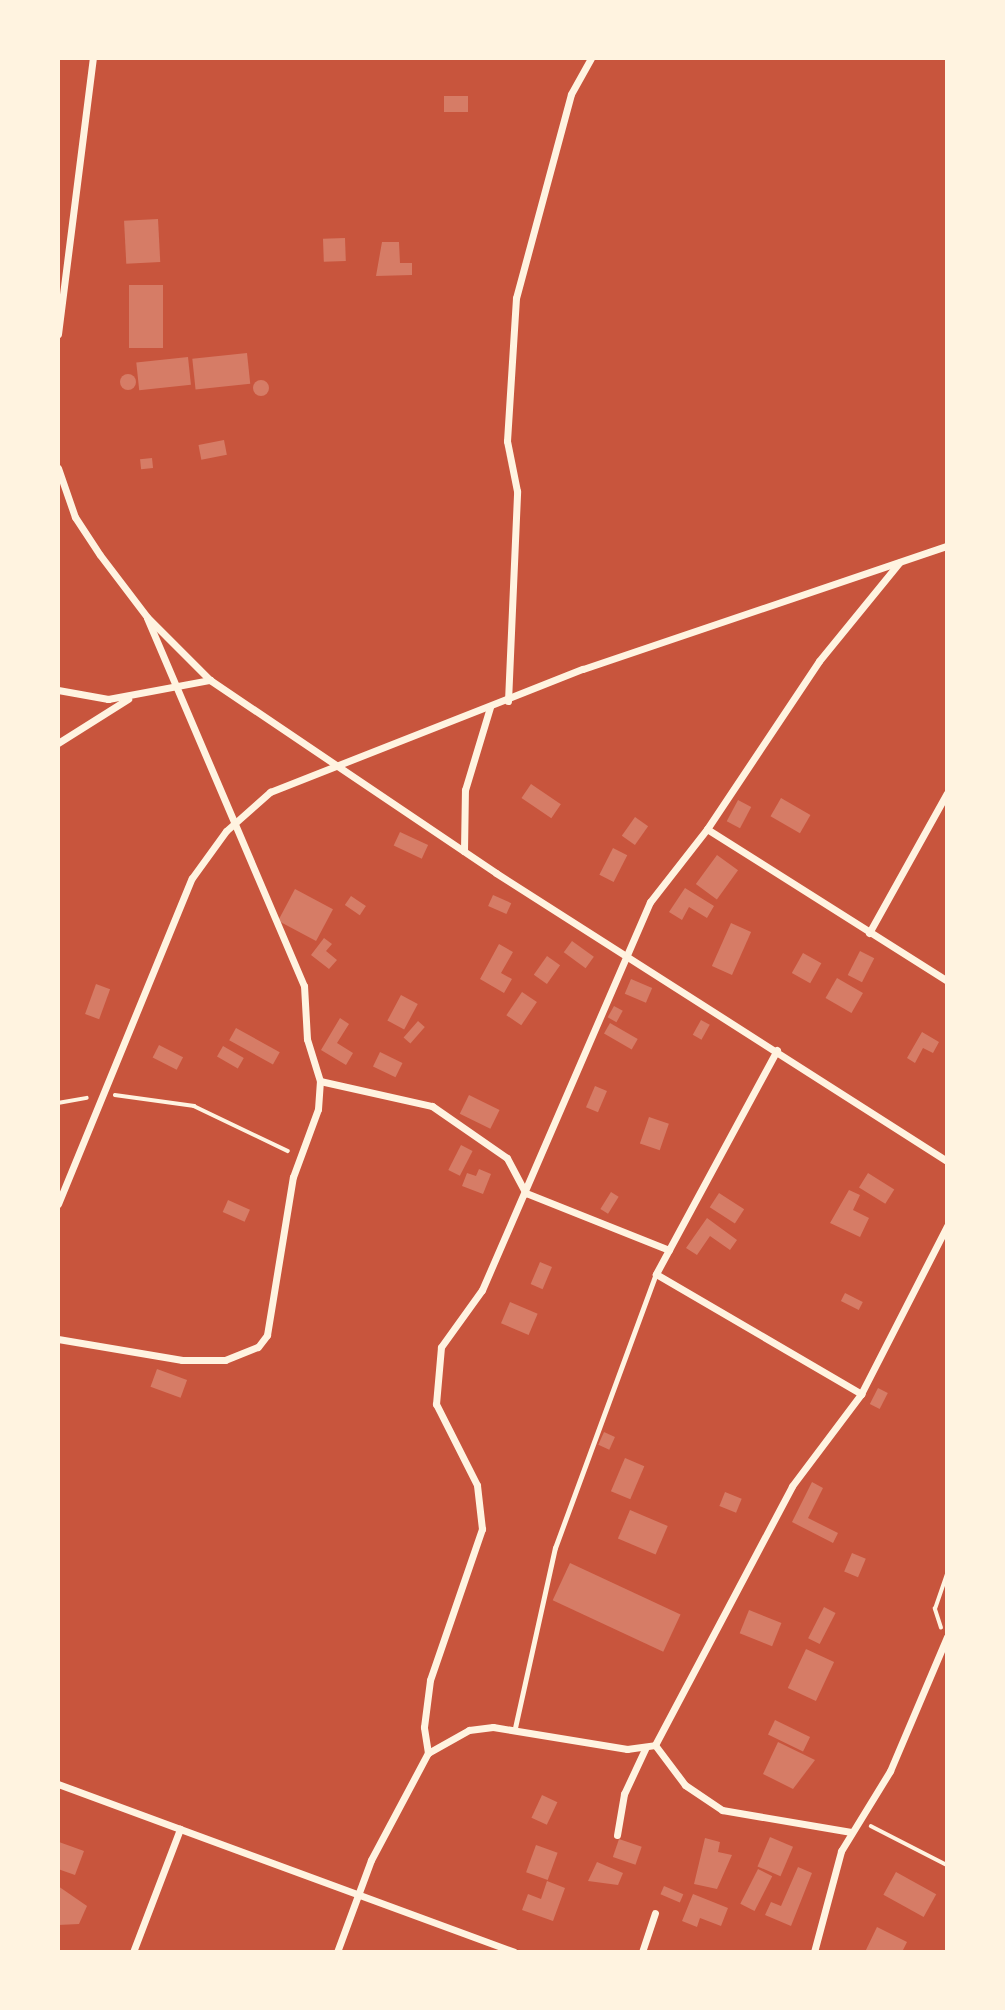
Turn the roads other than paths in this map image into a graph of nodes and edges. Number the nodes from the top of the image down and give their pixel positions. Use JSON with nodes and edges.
{"nodes":[{"id":1,"x":93,"y":58,"type":"edge"},
{"id":2,"x":590,"y":58,"type":"edge"},
{"id":3,"x":58,"y":334,"type":"edge"},
{"id":4,"x":58,"y":468,"type":"edge"},
{"id":5,"x":947,"y":546,"type":"edge"},
{"id":6,"x":899,"y":564,"type":"junction"},
{"id":7,"x":147,"y":617,"type":"junction"},
{"id":8,"x":210,"y":680,"type":"junction"},
{"id":9,"x":180,"y":687,"type":"junction"},
{"id":10,"x":58,"y":690,"type":"edge"},
{"id":11,"x":132,"y":697,"type":"junction"},
{"id":12,"x":508,"y":701,"type":"junction"},
{"id":13,"x":490,"y":707,"type":"junction"},
{"id":14,"x":58,"y":743,"type":"edge"},
{"id":15,"x":340,"y":763,"type":"junction"},
{"id":16,"x":947,"y":793,"type":"edge"},
{"id":17,"x":232,"y":825,"type":"junction"},
{"id":18,"x":707,"y":829,"type":"junction"},
{"id":19,"x":464,"y":851,"type":"junction"},
{"id":20,"x":869,"y":933,"type":"junction"},
{"id":21,"x":626,"y":956,"type":"junction"},
{"id":22,"x":947,"y":981,"type":"edge"},
{"id":23,"x":777,"y":1050,"type":"junction"},
{"id":24,"x":320,"y":1081,"type":"junction"},
{"id":25,"x":947,"y":1161,"type":"edge"},
{"id":26,"x":526,"y":1193,"type":"junction"},
{"id":27,"x":58,"y":1204,"type":"edge"},
{"id":28,"x":947,"y":1226,"type":"edge"},
{"id":29,"x":669,"y":1250,"type":"junction"},
{"id":30,"x":656,"y":1274,"type":"junction"},
{"id":31,"x":58,"y":1339,"type":"edge"},
{"id":32,"x":861,"y":1394,"type":"junction"},
{"id":33,"x":946,"y":1637,"type":"edge"},
{"id":34,"x":515,"y":1728,"type":"junction"},
{"id":35,"x":654,"y":1745,"type":"junction"},
{"id":36,"x":645,"y":1749,"type":"junction"},
{"id":37,"x":428,"y":1753,"type":"junction"},
{"id":38,"x":58,"y":1784,"type":"edge"},
{"id":39,"x":180,"y":1829,"type":"junction"},
{"id":40,"x":851,"y":1832,"type":"junction"},
{"id":41,"x":617,"y":1835,"type":"dead end"},
{"id":42,"x":355,"y":1896,"type":"junction"},
{"id":43,"x":655,"y":1913,"type":"dead end"},
{"id":44,"x":133,"y":1952,"type":"edge"},
{"id":45,"x":337,"y":1952,"type":"edge"},
{"id":46,"x":514,"y":1952,"type":"edge"},
{"id":47,"x":642,"y":1952,"type":"edge"},
{"id":48,"x":814,"y":1952,"type":"edge"}],
"edges":[{"from":1,"to":3,"type":"street"},
{"from":2,"to":12,"type":"street"},
{"from":4,"to":7,"type":"street"},
{"from":5,"to":6,"type":"street"},
{"from":6,"to":12,"type":"street"},
{"from":6,"to":18,"type":"street"},
{"from":7,"to":8,"type":"street"},
{"from":7,"to":9,"type":"street"},
{"from":8,"to":9,"type":"street"},
{"from":8,"to":15,"type":"street"},
{"from":9,"to":11,"type":"street"},
{"from":9,"to":17,"type":"street"},
{"from":10,"to":11,"type":"street"},
{"from":11,"to":14,"type":"street"},
{"from":12,"to":13,"type":"street"},
{"from":13,"to":15,"type":"street"},
{"from":13,"to":19,"type":"street"},
{"from":15,"to":17,"type":"street"},
{"from":15,"to":19,"type":"street"},
{"from":16,"to":20,"type":"street"},
{"from":17,"to":24,"type":"street"},
{"from":17,"to":27,"type":"street"},
{"from":18,"to":20,"type":"street"},
{"from":18,"to":21,"type":"street"},
{"from":19,"to":21,"type":"street"},
{"from":20,"to":22,"type":"street"},
{"from":21,"to":23,"type":"street"},
{"from":21,"to":26,"type":"street"},
{"from":23,"to":25,"type":"street"},
{"from":23,"to":29,"type":"street"},
{"from":24,"to":26,"type":"street"},
{"from":24,"to":31,"type":"street"},
{"from":26,"to":29,"type":"street"},
{"from":26,"to":37,"type":"street"},
{"from":28,"to":32,"type":"street"},
{"from":29,"to":30,"type":"street"},
{"from":30,"to":32,"type":"street"},
{"from":30,"to":34,"type":"lane"},
{"from":32,"to":35,"type":"street"},
{"from":33,"to":40,"type":"street"},
{"from":34,"to":36,"type":"street"},
{"from":34,"to":37,"type":"street"},
{"from":35,"to":36,"type":"street"},
{"from":35,"to":40,"type":"street"},
{"from":36,"to":41,"type":"street"},
{"from":37,"to":42,"type":"street"},
{"from":38,"to":39,"type":"street"},
{"from":39,"to":42,"type":"street"},
{"from":39,"to":44,"type":"street"},
{"from":40,"to":48,"type":"street"},
{"from":42,"to":45,"type":"street"},
{"from":42,"to":46,"type":"street"},
{"from":43,"to":47,"type":"street"}]}
